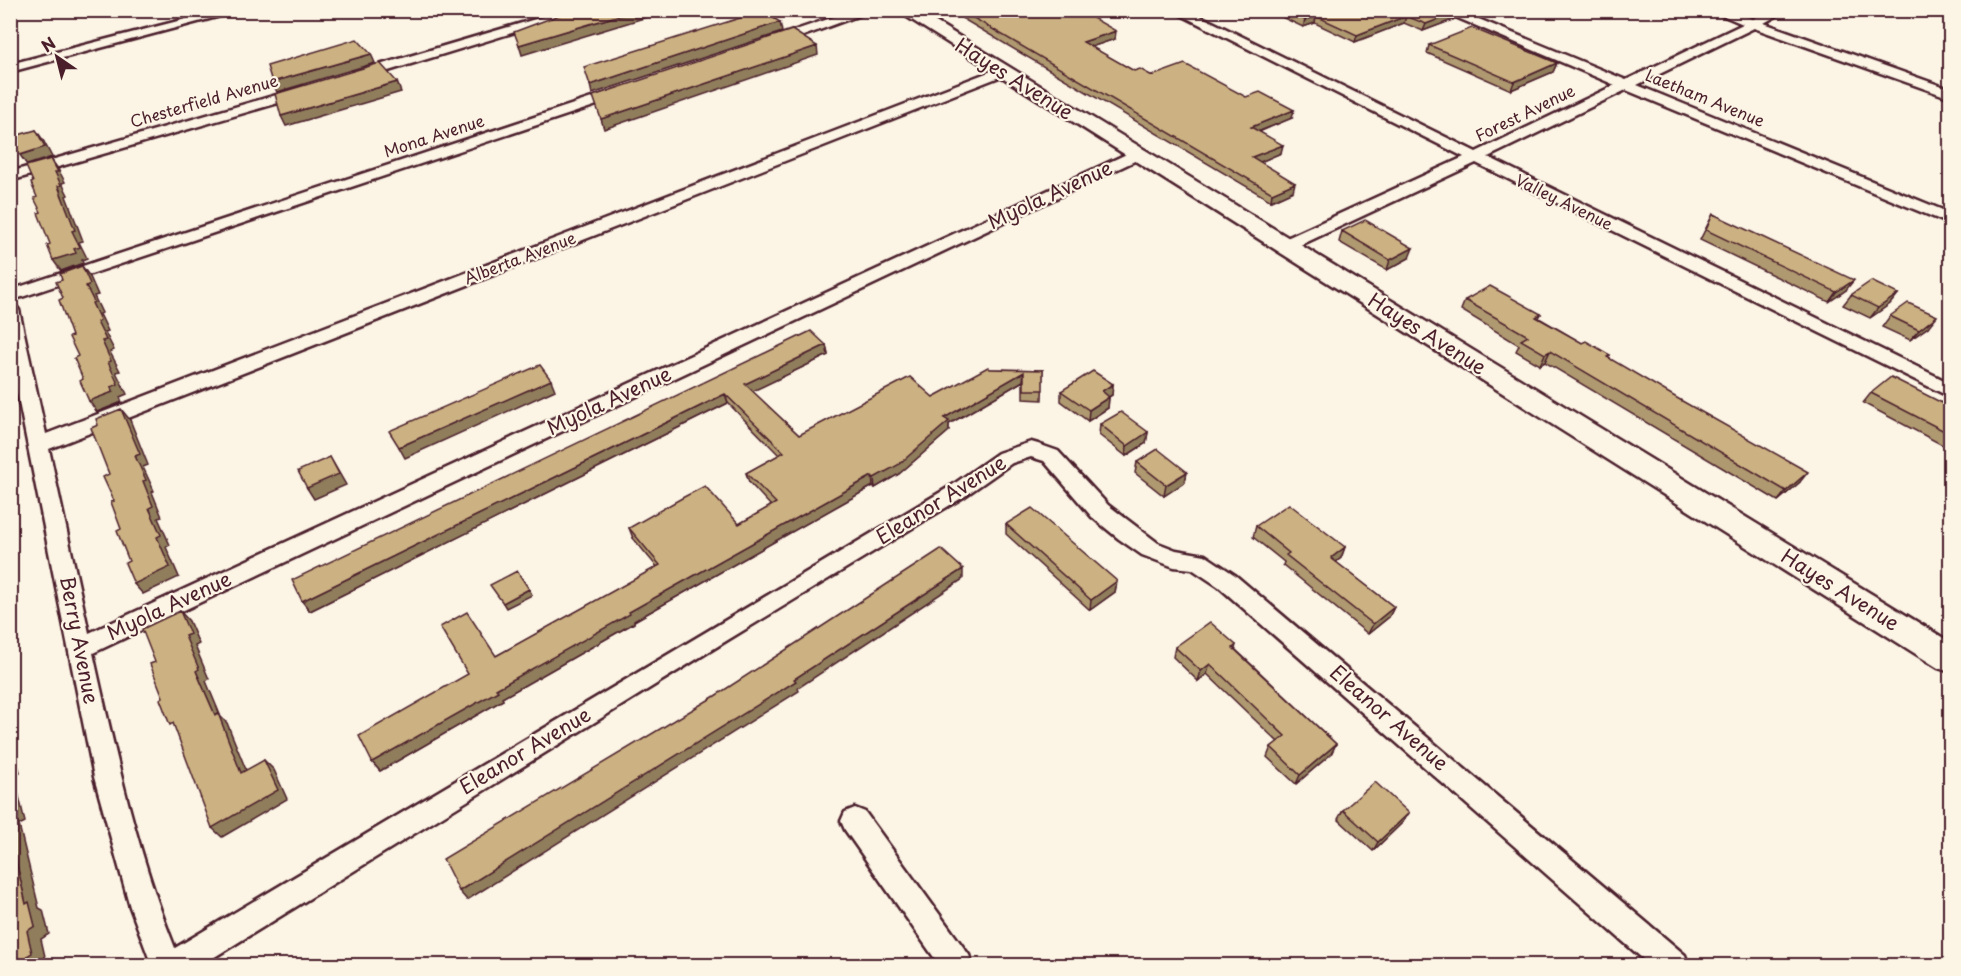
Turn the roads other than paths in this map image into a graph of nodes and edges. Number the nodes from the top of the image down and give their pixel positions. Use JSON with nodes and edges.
{"nodes":[{"id":1,"x":237,"y":10,"type":"edge"},
{"id":2,"x":581,"y":10,"type":"edge"},
{"id":3,"x":868,"y":10,"type":"edge"},
{"id":4,"x":904,"y":10,"type":"edge"},
{"id":5,"x":1178,"y":10,"type":"edge"},
{"id":6,"x":1445,"y":10,"type":"edge"},
{"id":7,"x":1716,"y":10,"type":"edge"},
{"id":8,"x":1781,"y":10,"type":"edge"},
{"id":9,"x":1753,"y":24,"type":"junction"},
{"id":10,"x":755,"y":48,"type":"edge"},
{"id":11,"x":10,"y":68,"type":"edge"},
{"id":12,"x":1002,"y":71,"type":"junction"},
{"id":13,"x":341,"y":80,"type":"edge"},
{"id":14,"x":1625,"y":85,"type":"junction"},
{"id":15,"x":318,"y":87,"type":"edge"},
{"id":16,"x":631,"y":89,"type":"edge"},
{"id":17,"x":1950,"y":93,"type":"edge"},
{"id":18,"x":1136,"y":154,"type":"junction"},
{"id":19,"x":1475,"y":158,"type":"junction"},
{"id":20,"x":10,"y":177,"type":"edge"},
{"id":21,"x":1950,"y":219,"type":"edge"},
{"id":22,"x":1284,"y":246,"type":"junction"},
{"id":23,"x":10,"y":296,"type":"edge"},
{"id":24,"x":10,"y":310,"type":"edge"},
{"id":25,"x":1950,"y":391,"type":"edge"},
{"id":26,"x":38,"y":445,"type":"junction"},
{"id":27,"x":82,"y":646,"type":"junction"},
{"id":28,"x":1950,"y":658,"type":"edge"},
{"id":29,"x":855,"y":821,"type":"dead end"},
{"id":30,"x":167,"y":966,"type":"edge"},
{"id":31,"x":172,"y":966,"type":"edge"},
{"id":32,"x":958,"y":966,"type":"edge"},
{"id":33,"x":1674,"y":966,"type":"edge"}],
"edges":[{"from":1,"to":11,"type":"street"},
{"from":2,"to":13,"type":"street"},
{"from":3,"to":10,"type":"street"},
{"from":4,"to":12,"type":"street","name":"Hayes Avenue"},
{"from":5,"to":19,"type":"street","name":"Valley Avenue"},
{"from":6,"to":14,"type":"street","name":"Laetham Avenue"},
{"from":7,"to":9,"type":"street"},
{"from":8,"to":9,"type":"street","name":"Forest Avenue"},
{"from":9,"to":14,"type":"street","name":"Forest Avenue"},
{"from":9,"to":17,"type":"street"},
{"from":12,"to":18,"type":"street","name":"Hayes Avenue"},
{"from":12,"to":26,"type":"street","name":"Alberta Avenue"},
{"from":14,"to":19,"type":"street","name":"Forest Avenue"},
{"from":14,"to":21,"type":"street","name":"Laetham Avenue"},
{"from":15,"to":20,"type":"street","name":"Chesterfield Avenue"},
{"from":16,"to":23,"type":"street","name":"Mona Avenue"},
{"from":18,"to":22,"type":"street","name":"Hayes Avenue"},
{"from":18,"to":27,"type":"street","name":"Myola Avenue"},
{"from":19,"to":22,"type":"street","name":"Forest Avenue"},
{"from":19,"to":25,"type":"street","name":"Valley Avenue"},
{"from":22,"to":28,"type":"street","name":"Hayes Avenue"},
{"from":24,"to":26,"type":"street","name":"Berry Avenue"},
{"from":26,"to":27,"type":"street","name":"Berry Avenue"},
{"from":27,"to":30,"type":"street","name":"Berry Avenue"},
{"from":29,"to":32,"type":"street"},
{"from":31,"to":33,"type":"street","name":"Eleanor Avenue"}]}
